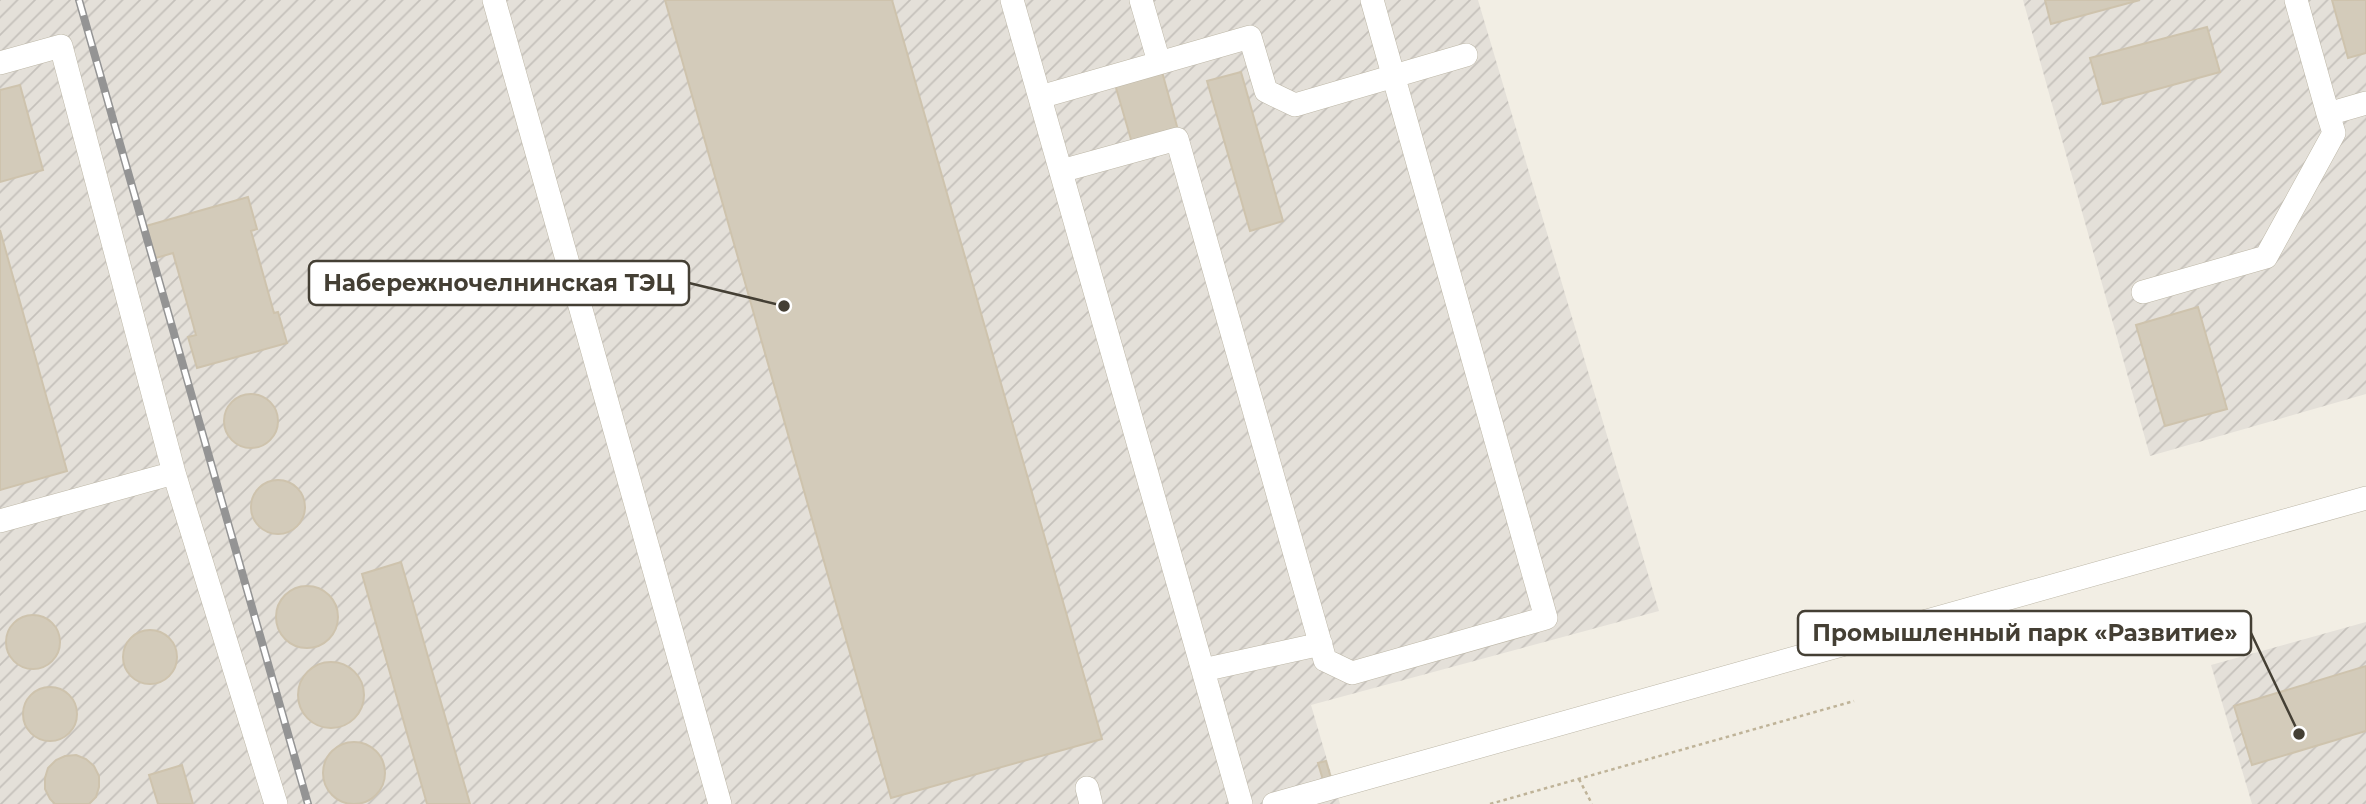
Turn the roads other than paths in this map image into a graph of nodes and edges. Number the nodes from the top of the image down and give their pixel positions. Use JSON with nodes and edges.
{"nodes":[{"id":1,"x":494,"y":0,"type":"edge"},
{"id":2,"x":1012,"y":0,"type":"edge"},
{"id":3,"x":1141,"y":0,"type":"edge"},
{"id":4,"x":1372,"y":0,"type":"edge"},
{"id":5,"x":2295,"y":0,"type":"edge"},
{"id":6,"x":1466,"y":55,"type":"dead end"},
{"id":7,"x":1159,"y":62,"type":"junction"},
{"id":8,"x":0,"y":63,"type":"edge"},
{"id":9,"x":1393,"y":76,"type":"junction"},
{"id":10,"x":1040,"y":97,"type":"junction"},
{"id":11,"x":2366,"y":103,"type":"edge"},
{"id":12,"x":2328,"y":114,"type":"junction"},
{"id":13,"x":1061,"y":171,"type":"junction"},
{"id":14,"x":2143,"y":292,"type":"dead end"},
{"id":15,"x":174,"y":473,"type":"junction"},
{"id":16,"x":2366,"y":498,"type":"edge"},
{"id":17,"x":0,"y":521,"type":"edge"},
{"id":18,"x":1321,"y":644,"type":"junction"},
{"id":19,"x":1203,"y":670,"type":"junction"},
{"id":20,"x":276,"y":804,"type":"edge"},
{"id":21,"x":720,"y":804,"type":"edge"},
{"id":22,"x":1241,"y":804,"type":"edge"},
{"id":23,"x":1274,"y":804,"type":"edge"}],
"edges":[{"from":1,"to":21,"type":"street"},
{"from":2,"to":10,"type":"street"},
{"from":3,"to":7,"type":"street"},
{"from":4,"to":9,"type":"street"},
{"from":5,"to":12,"type":"street"},
{"from":6,"to":9,"type":"street"},
{"from":7,"to":9,"type":"street"},
{"from":7,"to":10,"type":"street"},
{"from":8,"to":15,"type":"street"},
{"from":9,"to":18,"type":"street"},
{"from":10,"to":13,"type":"street"},
{"from":11,"to":12,"type":"street"},
{"from":12,"to":14,"type":"street"},
{"from":13,"to":18,"type":"street"},
{"from":13,"to":19,"type":"street"},
{"from":15,"to":17,"type":"street"},
{"from":15,"to":20,"type":"street"},
{"from":16,"to":23,"type":"street"},
{"from":18,"to":19,"type":"street"},
{"from":19,"to":22,"type":"street"}]}
